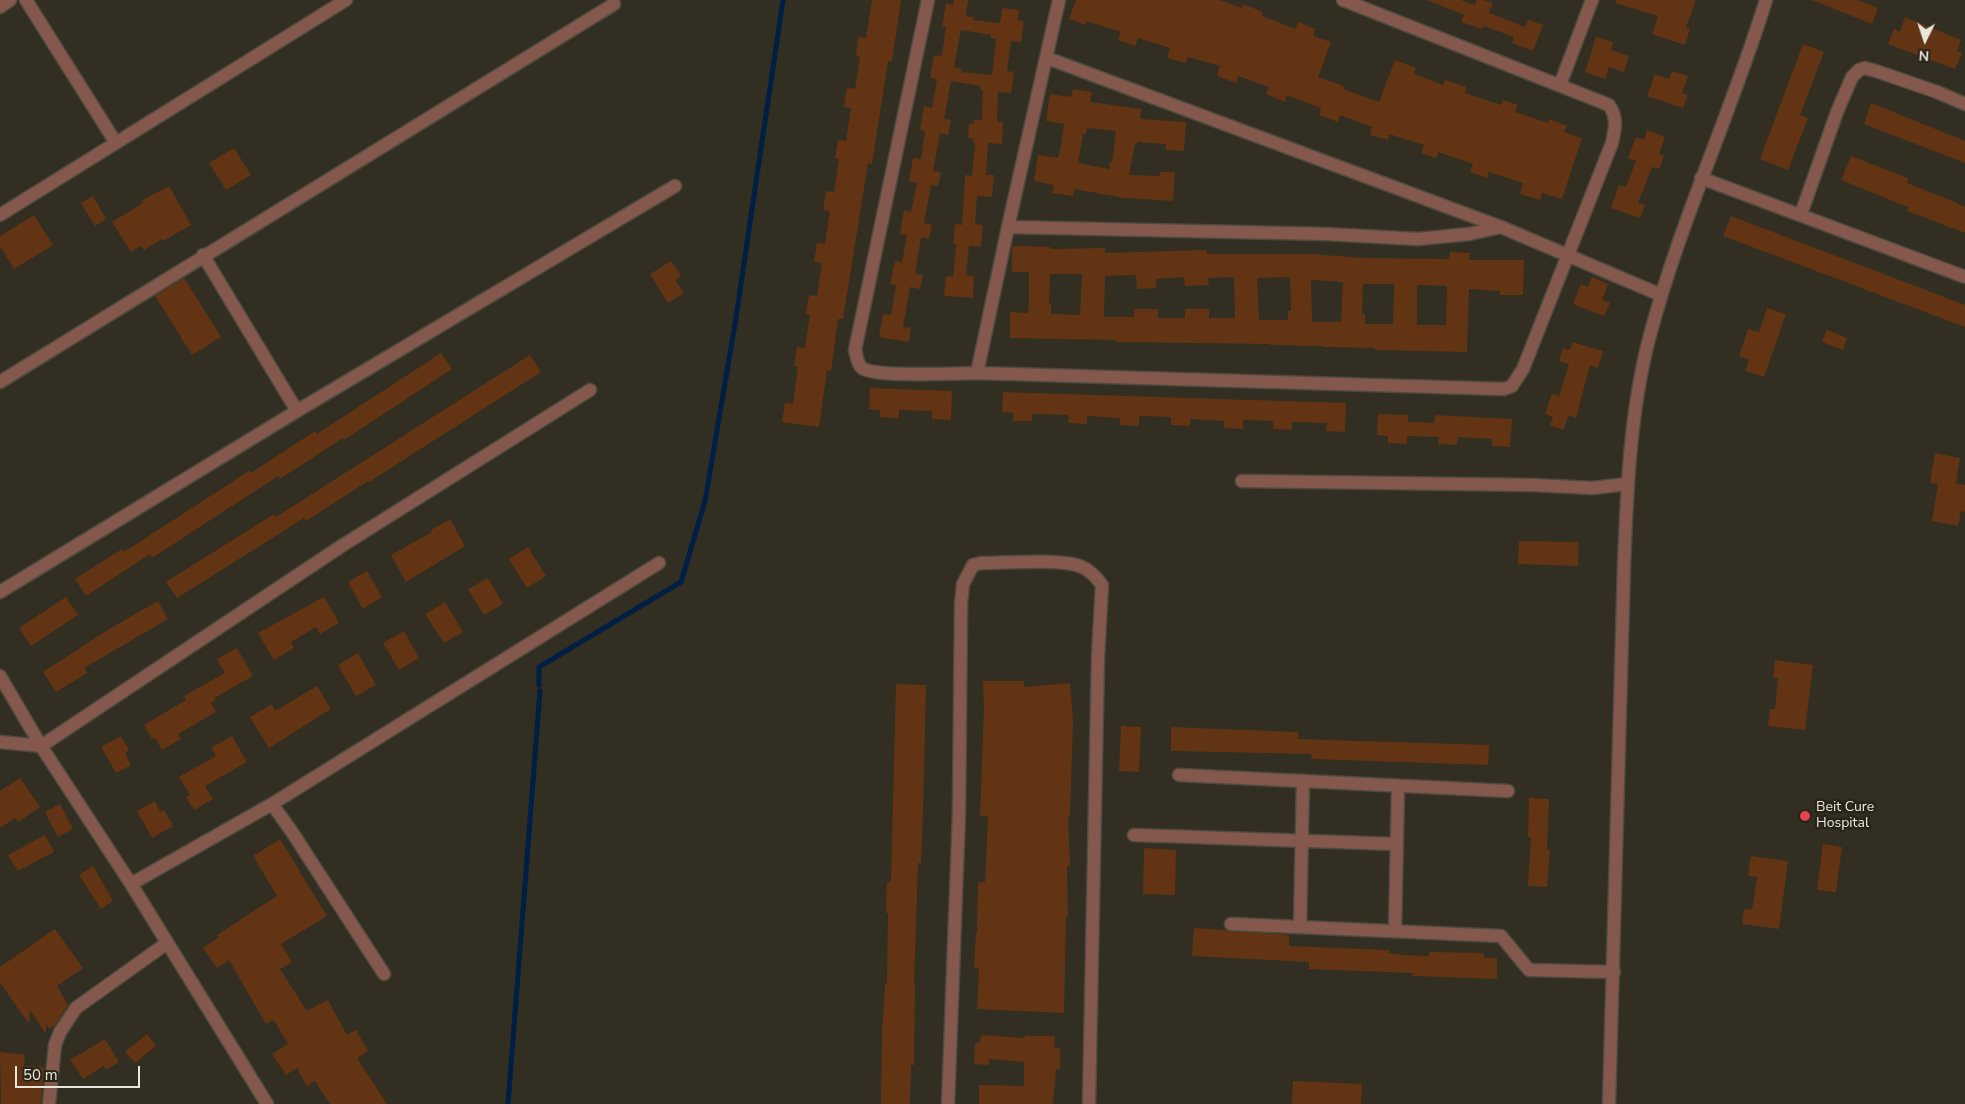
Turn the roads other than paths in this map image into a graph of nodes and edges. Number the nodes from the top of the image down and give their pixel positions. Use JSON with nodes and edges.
{"nodes":[{"id":1,"x":10,"y":0,"type":"edge"},
{"id":2,"x":26,"y":0,"type":"edge"},
{"id":3,"x":346,"y":0,"type":"edge"},
{"id":4,"x":928,"y":0,"type":"edge"},
{"id":5,"x":1059,"y":0,"type":"edge"},
{"id":6,"x":1343,"y":0,"type":"edge"},
{"id":7,"x":1592,"y":0,"type":"edge"},
{"id":8,"x":1766,"y":0,"type":"edge"},
{"id":9,"x":614,"y":4,"type":"dead end"},
{"id":10,"x":0,"y":6,"type":"edge"},
{"id":11,"x":1046,"y":58,"type":"junction"},
{"id":12,"x":1560,"y":85,"type":"junction"},
{"id":13,"x":1965,"y":104,"type":"edge"},
{"id":14,"x":116,"y":143,"type":"junction"},
{"id":15,"x":1701,"y":178,"type":"junction"},
{"id":16,"x":675,"y":186,"type":"dead end"},
{"id":17,"x":1801,"y":214,"type":"junction"},
{"id":18,"x":0,"y":215,"type":"edge"},
{"id":19,"x":1008,"y":227,"type":"junction"},
{"id":20,"x":1501,"y":228,"type":"junction"},
{"id":21,"x":1566,"y":254,"type":"junction"},
{"id":22,"x":203,"y":256,"type":"junction"},
{"id":23,"x":1965,"y":277,"type":"edge"},
{"id":24,"x":1661,"y":295,"type":"junction"},
{"id":25,"x":977,"y":373,"type":"junction"},
{"id":26,"x":0,"y":382,"type":"edge"},
{"id":27,"x":590,"y":390,"type":"dead end"},
{"id":28,"x":297,"y":411,"type":"junction"},
{"id":29,"x":1242,"y":481,"type":"dead end"},
{"id":30,"x":1627,"y":484,"type":"junction"},
{"id":31,"x":659,"y":563,"type":"dead end"},
{"id":32,"x":0,"y":592,"type":"edge"},
{"id":33,"x":0,"y":676,"type":"edge"},
{"id":34,"x":0,"y":742,"type":"edge"},
{"id":35,"x":41,"y":746,"type":"junction"},
{"id":36,"x":1179,"y":775,"type":"dead end"},
{"id":37,"x":1302,"y":781,"type":"junction"},
{"id":38,"x":1398,"y":786,"type":"junction"},
{"id":39,"x":1508,"y":791,"type":"dead end"},
{"id":40,"x":272,"y":804,"type":"junction"},
{"id":41,"x":1134,"y":835,"type":"dead end"},
{"id":42,"x":1301,"y":841,"type":"junction"},
{"id":43,"x":1396,"y":844,"type":"junction"},
{"id":44,"x":131,"y":884,"type":"junction"},
{"id":45,"x":1231,"y":924,"type":"dead end"},
{"id":46,"x":1300,"y":927,"type":"junction"},
{"id":47,"x":1395,"y":931,"type":"junction"},
{"id":48,"x":167,"y":943,"type":"junction"},
{"id":49,"x":1614,"y":972,"type":"junction"},
{"id":50,"x":384,"y":974,"type":"dead end"},
{"id":51,"x":49,"y":1104,"type":"edge"},
{"id":52,"x":267,"y":1104,"type":"edge"},
{"id":53,"x":948,"y":1104,"type":"edge"},
{"id":54,"x":1089,"y":1104,"type":"edge"},
{"id":55,"x":1609,"y":1104,"type":"edge"}],
"edges":[{"from":1,"to":10,"type":"street"},
{"from":2,"to":14,"type":"street"},
{"from":3,"to":14,"type":"street"},
{"from":4,"to":25,"type":"street"},
{"from":5,"to":11,"type":"street"},
{"from":6,"to":12,"type":"street"},
{"from":7,"to":12,"type":"street"},
{"from":8,"to":15,"type":"street"},
{"from":9,"to":22,"type":"street"},
{"from":11,"to":19,"type":"street"},
{"from":11,"to":20,"type":"street"},
{"from":12,"to":21,"type":"street"},
{"from":13,"to":17,"type":"street"},
{"from":14,"to":18,"type":"street"},
{"from":15,"to":17,"type":"street"},
{"from":15,"to":24,"type":"street"},
{"from":16,"to":28,"type":"street"},
{"from":17,"to":23,"type":"street"},
{"from":19,"to":20,"type":"street"},
{"from":19,"to":25,"type":"street"},
{"from":20,"to":21,"type":"street"},
{"from":21,"to":24,"type":"street"},
{"from":21,"to":25,"type":"street"},
{"from":22,"to":26,"type":"street"},
{"from":22,"to":28,"type":"street"},
{"from":24,"to":30,"type":"street"},
{"from":27,"to":35,"type":"street"},
{"from":28,"to":32,"type":"street"},
{"from":29,"to":30,"type":"street"},
{"from":30,"to":49,"type":"street"},
{"from":31,"to":40,"type":"street"},
{"from":33,"to":35,"type":"street"},
{"from":34,"to":35,"type":"street"},
{"from":35,"to":44,"type":"street"},
{"from":36,"to":37,"type":"street"},
{"from":37,"to":38,"type":"street"},
{"from":37,"to":42,"type":"street"},
{"from":38,"to":39,"type":"street"},
{"from":38,"to":43,"type":"street"},
{"from":40,"to":44,"type":"street"},
{"from":40,"to":50,"type":"street"},
{"from":41,"to":42,"type":"street"},
{"from":42,"to":43,"type":"street"},
{"from":42,"to":46,"type":"street"},
{"from":43,"to":47,"type":"street"},
{"from":44,"to":48,"type":"street"},
{"from":45,"to":46,"type":"street"},
{"from":46,"to":47,"type":"street"},
{"from":47,"to":49,"type":"street"},
{"from":48,"to":51,"type":"street"},
{"from":48,"to":52,"type":"street"},
{"from":49,"to":55,"type":"street"},
{"from":53,"to":54,"type":"street"}]}
